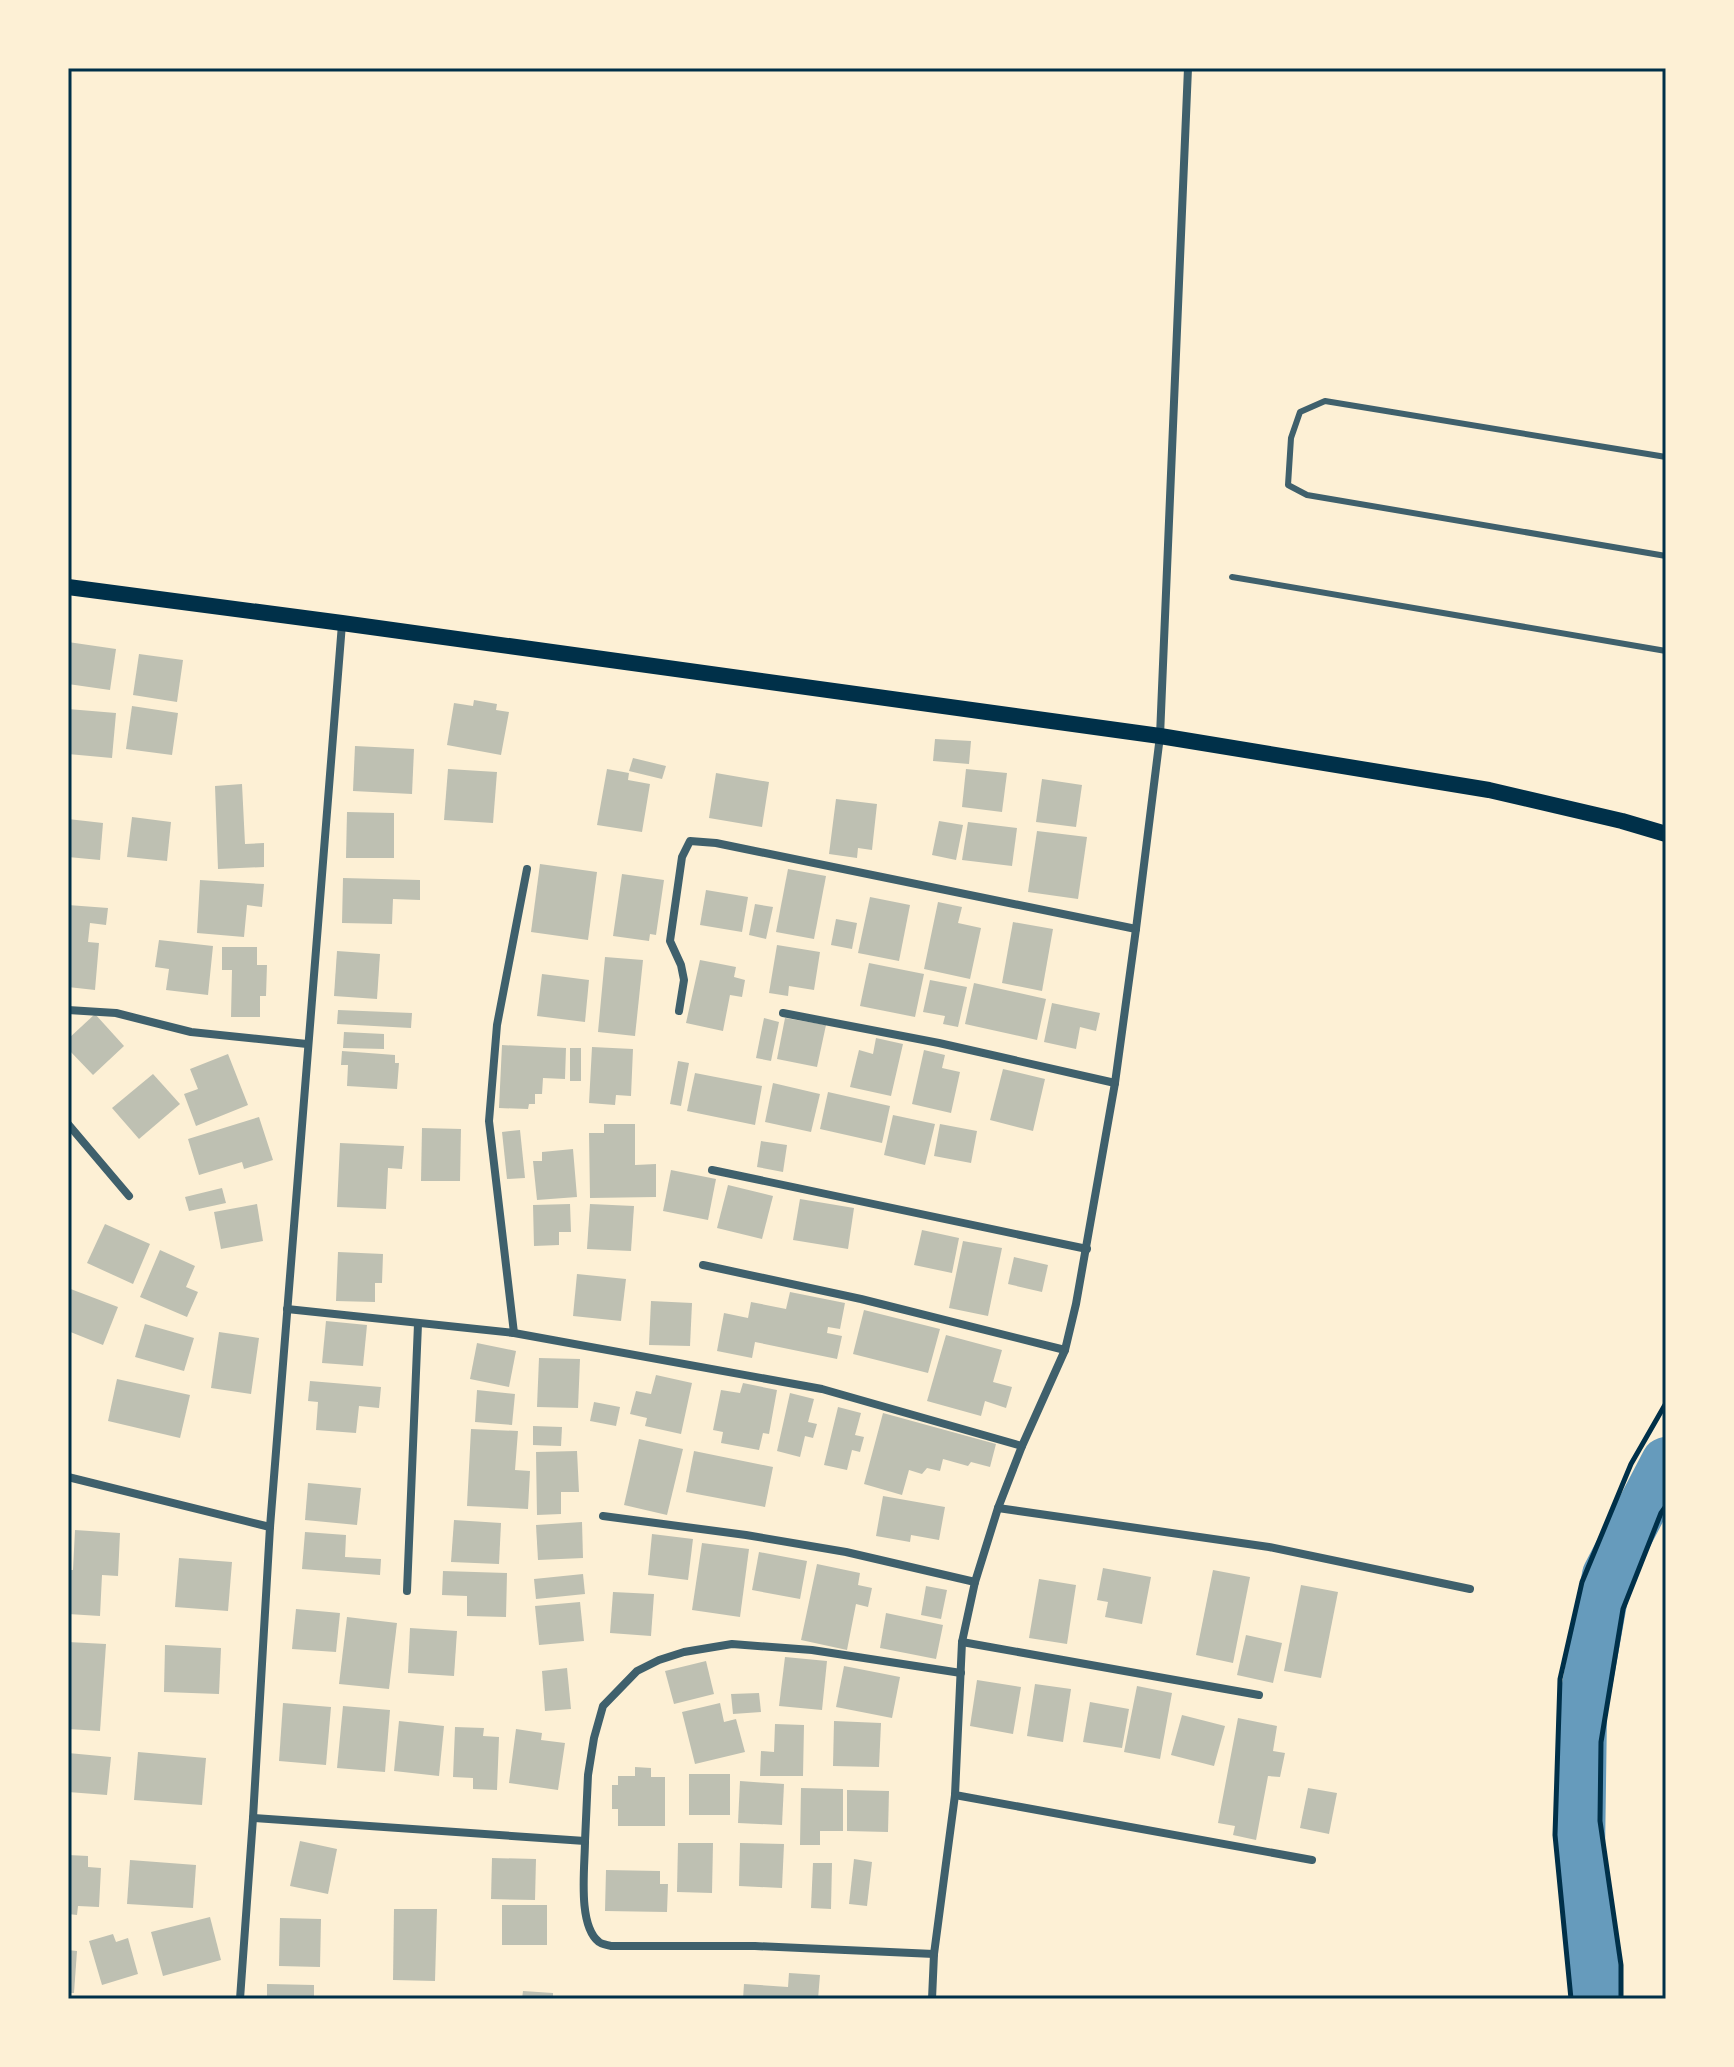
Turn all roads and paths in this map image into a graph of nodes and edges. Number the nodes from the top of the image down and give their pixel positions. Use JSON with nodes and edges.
{"nodes":[{"id":1,"x":1188,"y":68,"type":"edge"},
{"id":2,"x":1666,"y":457,"type":"edge"},
{"id":3,"x":1666,"y":556,"type":"edge"},
{"id":4,"x":1232,"y":577,"type":"dead end"},
{"id":5,"x":68,"y":587,"type":"edge"},
{"id":6,"x":342,"y":623,"type":"junction"},
{"id":7,"x":1666,"y":651,"type":"edge"},
{"id":8,"x":1160,"y":736,"type":"junction"},
{"id":9,"x":1666,"y":834,"type":"edge"},
{"id":10,"x":527,"y":869,"type":"dead end"},
{"id":11,"x":1136,"y":929,"type":"junction"},
{"id":12,"x":68,"y":1010,"type":"edge"},
{"id":13,"x":679,"y":1011,"type":"dead end"},
{"id":14,"x":783,"y":1013,"type":"dead end"},
{"id":15,"x":307,"y":1044,"type":"junction"},
{"id":16,"x":1115,"y":1083,"type":"junction"},
{"id":17,"x":68,"y":1124,"type":"edge"},
{"id":18,"x":712,"y":1170,"type":"dead end"},
{"id":19,"x":129,"y":1196,"type":"dead end"},
{"id":20,"x":1087,"y":1249,"type":"junction"},
{"id":21,"x":703,"y":1265,"type":"dead end"},
{"id":22,"x":287,"y":1309,"type":"junction"},
{"id":23,"x":418,"y":1324,"type":"junction"},
{"id":24,"x":514,"y":1333,"type":"junction"},
{"id":25,"x":1065,"y":1350,"type":"junction"},
{"id":26,"x":1666,"y":1403,"type":"edge"},
{"id":27,"x":1022,"y":1446,"type":"junction"},
{"id":28,"x":68,"y":1477,"type":"edge"},
{"id":29,"x":1666,"y":1506,"type":"edge"},
{"id":30,"x":998,"y":1508,"type":"junction"},
{"id":31,"x":603,"y":1516,"type":"dead end"},
{"id":32,"x":270,"y":1527,"type":"junction"},
{"id":33,"x":975,"y":1582,"type":"junction"},
{"id":34,"x":1470,"y":1589,"type":"dead end"},
{"id":35,"x":407,"y":1591,"type":"dead end"},
{"id":36,"x":962,"y":1642,"type":"junction"},
{"id":37,"x":961,"y":1673,"type":"junction"},
{"id":38,"x":1259,"y":1695,"type":"dead end"},
{"id":39,"x":955,"y":1795,"type":"junction"},
{"id":40,"x":253,"y":1818,"type":"junction"},
{"id":41,"x":585,"y":1841,"type":"junction"},
{"id":42,"x":1312,"y":1860,"type":"dead end"},
{"id":43,"x":934,"y":1954,"type":"junction"},
{"id":44,"x":932,"y":1997,"type":"edge"},
{"id":45,"x":240,"y":1999,"type":"edge"},
{"id":46,"x":1571,"y":1999,"type":"edge"},
{"id":47,"x":1621,"y":1999,"type":"edge"}],
"edges":[{"from":1,"to":8,"type":"street"},
{"from":2,"to":3,"type":"lane"},
{"from":4,"to":7,"type":"lane"},
{"from":5,"to":6,"type":"main road"},
{"from":6,"to":8,"type":"main road"},
{"from":6,"to":15,"type":"street"},
{"from":8,"to":9,"type":"main road"},
{"from":8,"to":11,"type":"street"},
{"from":10,"to":24,"type":"street"},
{"from":11,"to":13,"type":"street"},
{"from":11,"to":16,"type":"street"},
{"from":12,"to":15,"type":"street"},
{"from":14,"to":16,"type":"street"},
{"from":15,"to":22,"type":"street"},
{"from":16,"to":20,"type":"street"},
{"from":17,"to":19,"type":"street"},
{"from":18,"to":20,"type":"street"},
{"from":20,"to":25,"type":"street"},
{"from":21,"to":25,"type":"street"},
{"from":22,"to":23,"type":"street"},
{"from":22,"to":32,"type":"street"},
{"from":23,"to":24,"type":"street"},
{"from":23,"to":35,"type":"street"},
{"from":24,"to":27,"type":"street"},
{"from":25,"to":27,"type":"street"},
{"from":26,"to":46,"type":"path"},
{"from":27,"to":30,"type":"street"},
{"from":28,"to":32,"type":"street"},
{"from":29,"to":47,"type":"path"},
{"from":30,"to":33,"type":"street"},
{"from":30,"to":34,"type":"street"},
{"from":31,"to":33,"type":"street"},
{"from":32,"to":40,"type":"street"},
{"from":33,"to":36,"type":"street"},
{"from":36,"to":37,"type":"street"},
{"from":36,"to":38,"type":"street"},
{"from":37,"to":39,"type":"street"},
{"from":37,"to":41,"type":"street"},
{"from":39,"to":42,"type":"street"},
{"from":39,"to":43,"type":"street"},
{"from":40,"to":41,"type":"street"},
{"from":40,"to":45,"type":"street"},
{"from":41,"to":43,"type":"street"},
{"from":43,"to":44,"type":"street"}]}
